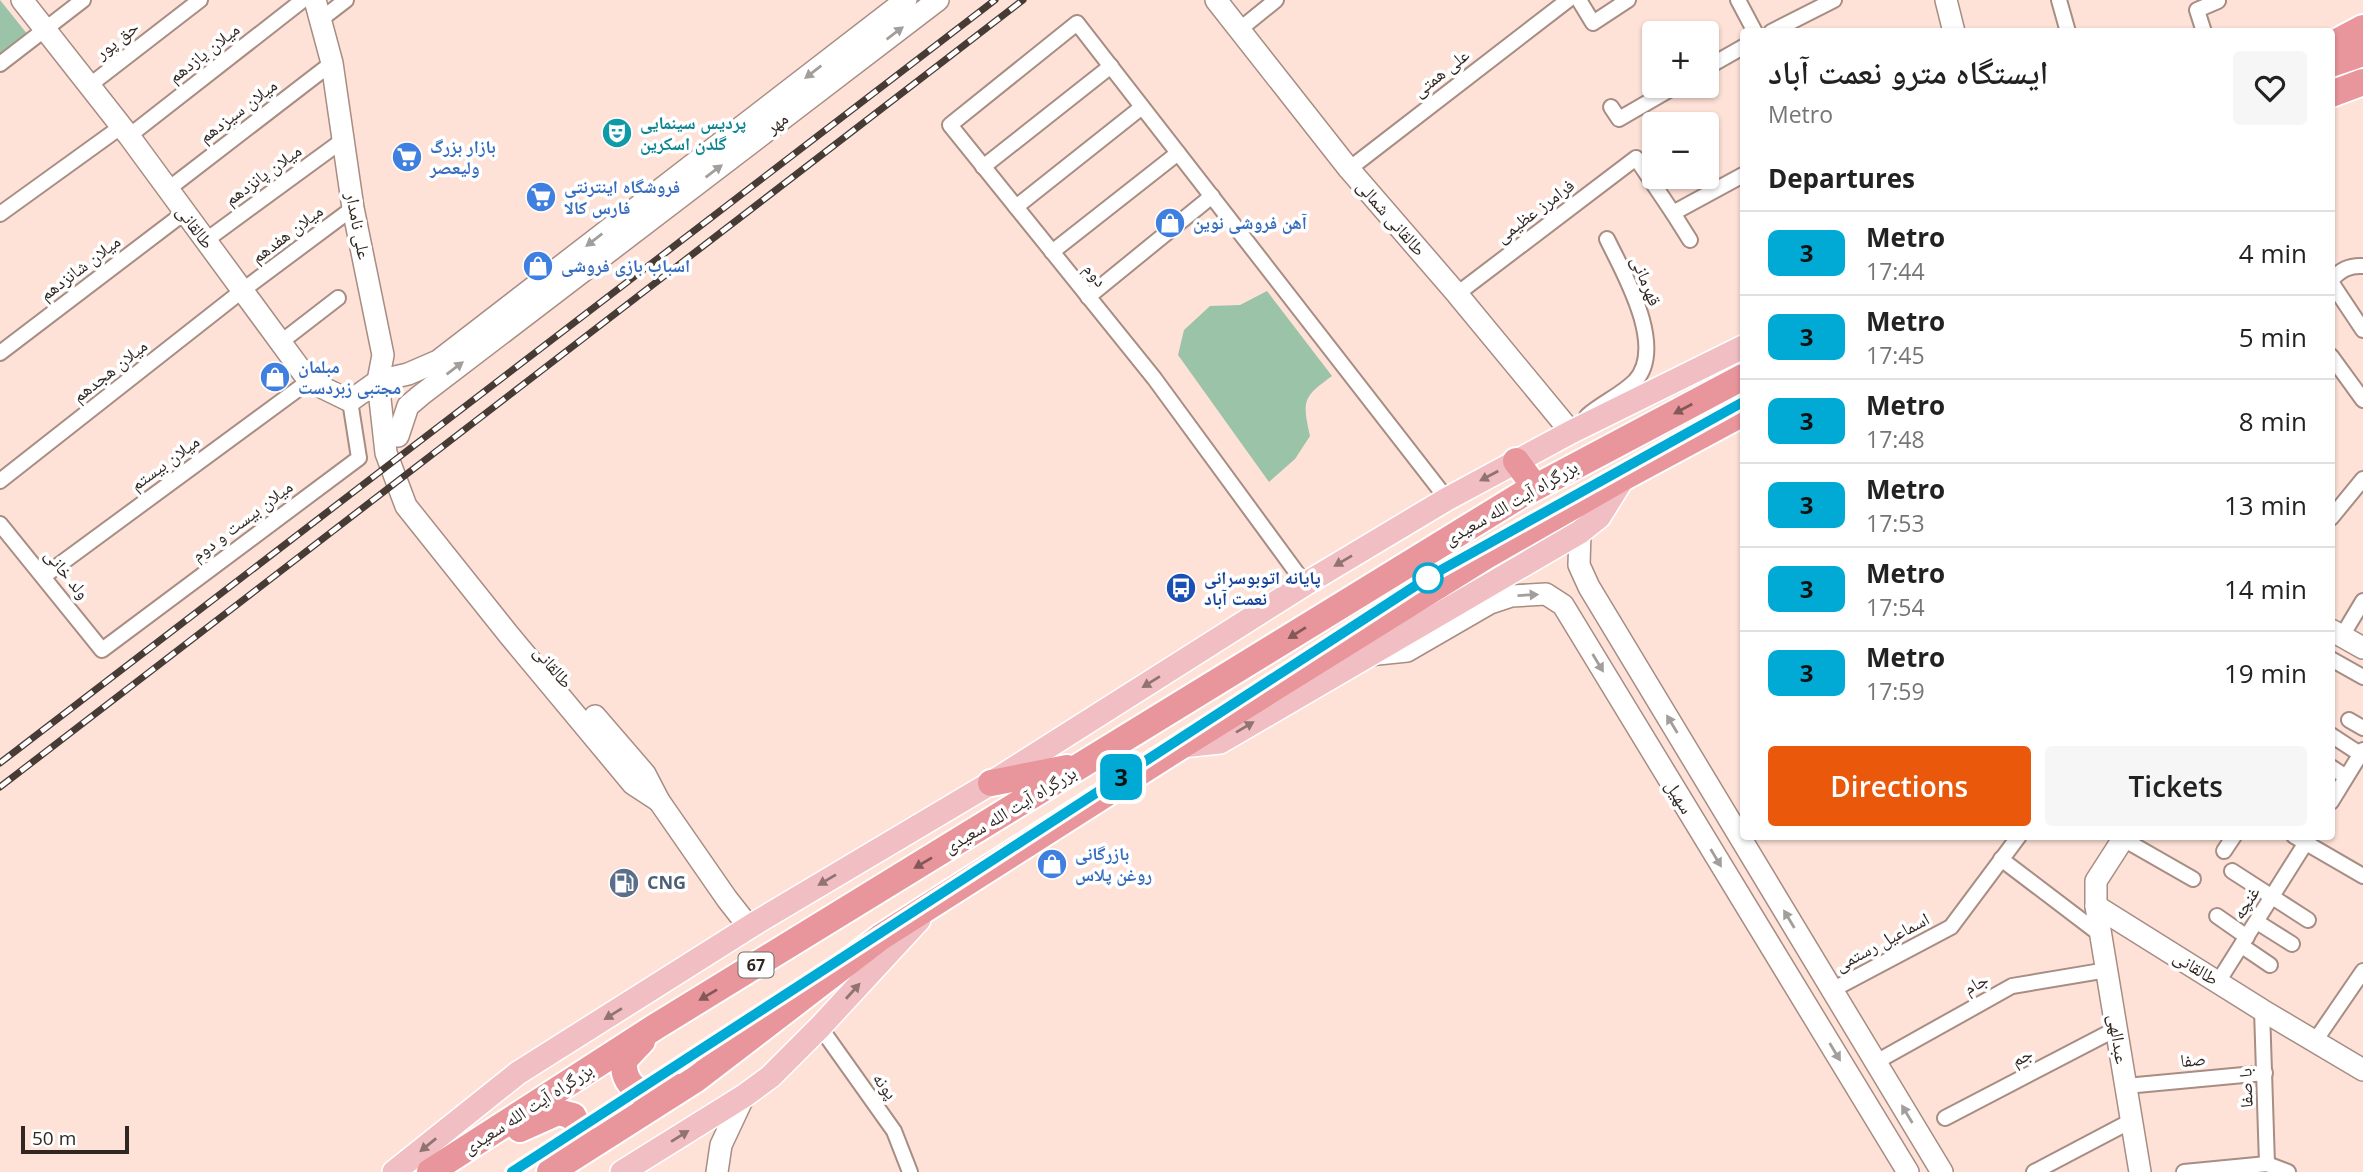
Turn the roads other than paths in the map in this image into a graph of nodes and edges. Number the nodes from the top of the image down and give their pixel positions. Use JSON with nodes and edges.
{"nodes":[{"id":1,"x":22,"y":0,"type":"edge"},
{"id":2,"x":83,"y":0,"type":"edge"},
{"id":3,"x":200,"y":0,"type":"edge"},
{"id":4,"x":303,"y":0,"type":"edge"},
{"id":5,"x":345,"y":0,"type":"edge"},
{"id":6,"x":906,"y":0,"type":"edge"},
{"id":7,"x":938,"y":0,"type":"edge"},
{"id":8,"x":1216,"y":0,"type":"edge"},
{"id":9,"x":1276,"y":0,"type":"edge"},
{"id":10,"x":1579,"y":0,"type":"edge"},
{"id":11,"x":1628,"y":0,"type":"edge"},
{"id":12,"x":1738,"y":0,"type":"edge"},
{"id":13,"x":1834,"y":0,"type":"edge"},
{"id":14,"x":1946,"y":0,"type":"edge"},
{"id":15,"x":2059,"y":0,"type":"edge"},
{"id":16,"x":2218,"y":1,"type":"edge"},
{"id":17,"x":1559,"y":3,"type":"edge"},
{"id":18,"x":318,"y":10,"type":"edge"},
{"id":19,"x":1753,"y":28,"type":"edge"},
{"id":20,"x":1779,"y":28,"type":"edge"},
{"id":21,"x":1953,"y":28,"type":"edge"},
{"id":22,"x":2067,"y":28,"type":"edge"},
{"id":23,"x":2203,"y":28,"type":"edge"},
{"id":24,"x":2363,"y":28,"type":"edge"},
{"id":25,"x":46,"y":30,"type":"junction"},
{"id":26,"x":1239,"y":30,"type":"junction"},
{"id":27,"x":2335,"y":43,"type":"edge"},
{"id":28,"x":1740,"y":49,"type":"edge"},
{"id":29,"x":2363,"y":53,"type":"edge"},
{"id":30,"x":1719,"y":61,"type":"edge"},
{"id":31,"x":2335,"y":63,"type":"edge"},
{"id":32,"x":0,"y":64,"type":"edge"},
{"id":33,"x":332,"y":64,"type":"junction"},
{"id":34,"x":1111,"y":66,"type":"junction"},
{"id":35,"x":2363,"y":82,"type":"edge"},
{"id":36,"x":90,"y":85,"type":"junction"},
{"id":37,"x":2335,"y":92,"type":"edge"},
{"id":38,"x":1649,"y":98,"type":"edge"},
{"id":39,"x":2363,"y":102,"type":"edge"},
{"id":40,"x":2335,"y":104,"type":"edge"},
{"id":41,"x":1142,"y":107,"type":"junction"},
{"id":42,"x":1615,"y":113,"type":"dead end"},
{"id":43,"x":125,"y":131,"type":"junction"},
{"id":44,"x":343,"y":140,"type":"junction"},
{"id":45,"x":1178,"y":153,"type":"junction"},
{"id":46,"x":984,"y":167,"type":"junction"},
{"id":47,"x":1349,"y":169,"type":"junction"},
{"id":48,"x":1740,"y":177,"type":"edge"},
{"id":49,"x":167,"y":190,"type":"junction"},
{"id":50,"x":1212,"y":196,"type":"junction"},
{"id":51,"x":1016,"y":207,"type":"junction"},
{"id":52,"x":353,"y":208,"type":"junction"},
{"id":53,"x":184,"y":213,"type":"junction"},
{"id":54,"x":1673,"y":213,"type":"junction"},
{"id":55,"x":0,"y":214,"type":"edge"},
{"id":56,"x":639,"y":217,"type":"junction"},
{"id":57,"x":1607,"y":239,"type":"dead end"},
{"id":58,"x":1690,"y":240,"type":"dead end"},
{"id":59,"x":205,"y":241,"type":"junction"},
{"id":60,"x":1052,"y":252,"type":"junction"},
{"id":61,"x":2359,"y":265,"type":"edge"},
{"id":62,"x":2335,"y":277,"type":"edge"},
{"id":63,"x":2363,"y":278,"type":"edge"},
{"id":64,"x":2335,"y":287,"type":"edge"},
{"id":65,"x":243,"y":290,"type":"junction"},
{"id":66,"x":1457,"y":294,"type":"junction"},
{"id":67,"x":1088,"y":297,"type":"junction"},
{"id":68,"x":338,"y":298,"type":"dead end"},
{"id":69,"x":2363,"y":330,"type":"edge"},
{"id":70,"x":281,"y":342,"type":"junction"},
{"id":71,"x":1740,"y":348,"type":"edge"},
{"id":72,"x":0,"y":354,"type":"edge"},
{"id":73,"x":383,"y":355,"type":"joint"},
{"id":74,"x":2335,"y":362,"type":"edge"},
{"id":75,"x":392,"y":378,"type":"junction"},
{"id":76,"x":1740,"y":379,"type":"edge"},
{"id":77,"x":309,"y":381,"type":"junction"},
{"id":78,"x":421,"y":395,"type":"junction"},
{"id":79,"x":2363,"y":400,"type":"edge"},
{"id":80,"x":350,"y":401,"type":"junction"},
{"id":81,"x":1740,"y":415,"type":"edge"},
{"id":82,"x":1571,"y":432,"type":"junction"},
{"id":83,"x":392,"y":445,"type":"junction"},
{"id":84,"x":1516,"y":461,"type":"junction"},
{"id":85,"x":1623,"y":477,"type":"junction"},
{"id":86,"x":2363,"y":479,"type":"edge"},
{"id":87,"x":0,"y":481,"type":"edge"},
{"id":88,"x":1535,"y":487,"type":"junction"},
{"id":89,"x":1447,"y":499,"type":"junction"},
{"id":90,"x":2335,"y":513,"type":"edge"},
{"id":91,"x":0,"y":524,"type":"edge"},
{"id":92,"x":1580,"y":532,"type":"junction"},
{"id":93,"x":44,"y":576,"type":"junction"},
{"id":94,"x":1305,"y":584,"type":"junction"},
{"id":95,"x":1589,"y":587,"type":"junction"},
{"id":96,"x":2363,"y":600,"type":"edge"},
{"id":97,"x":1563,"y":605,"type":"junction"},
{"id":98,"x":2336,"y":633,"type":"edge"},
{"id":99,"x":2363,"y":648,"type":"edge"},
{"id":100,"x":102,"y":650,"type":"joint"},
{"id":101,"x":1366,"y":656,"type":"junction"},
{"id":102,"x":2335,"y":661,"type":"edge"},
{"id":103,"x":2363,"y":677,"type":"edge"},
{"id":104,"x":2349,"y":720,"type":"dead end"},
{"id":105,"x":2363,"y":728,"type":"edge"},
{"id":106,"x":2335,"y":737,"type":"edge"},
{"id":107,"x":1181,"y":746,"type":"junction"},
{"id":108,"x":2362,"y":752,"type":"edge"},
{"id":109,"x":1086,"y":764,"type":"junction"},
{"id":110,"x":2335,"y":770,"type":"edge"},
{"id":111,"x":2346,"y":777,"type":"junction"},
{"id":112,"x":991,"y":783,"type":"junction"},
{"id":113,"x":2335,"y":794,"type":"edge"},
{"id":114,"x":659,"y":801,"type":"junction"},
{"id":115,"x":1740,"y":837,"type":"edge"},
{"id":116,"x":1742,"y":840,"type":"edge"},
{"id":117,"x":2016,"y":840,"type":"edge"},
{"id":118,"x":2123,"y":840,"type":"edge"},
{"id":119,"x":2127,"y":840,"type":"edge"},
{"id":120,"x":2231,"y":840,"type":"edge"},
{"id":121,"x":2302,"y":840,"type":"edge"},
{"id":122,"x":2306,"y":840,"type":"edge"},
{"id":123,"x":2224,"y":851,"type":"dead end"},
{"id":124,"x":2001,"y":859,"type":"junction"},
{"id":125,"x":2232,"y":871,"type":"dead end"},
{"id":126,"x":2363,"y":876,"type":"edge"},
{"id":127,"x":2193,"y":879,"type":"dead end"},
{"id":128,"x":2272,"y":897,"type":"junction"},
{"id":129,"x":937,"y":901,"type":"junction"},
{"id":130,"x":2096,"y":906,"type":"junction"},
{"id":131,"x":2217,"y":916,"type":"dead end"},
{"id":132,"x":2308,"y":920,"type":"dead end"},
{"id":133,"x":2257,"y":922,"type":"junction"},
{"id":134,"x":750,"y":928,"type":"junction"},
{"id":135,"x":2101,"y":935,"type":"junction"},
{"id":136,"x":2245,"y":942,"type":"junction"},
{"id":137,"x":2291,"y":944,"type":"dead end"},
{"id":138,"x":2270,"y":965,"type":"dead end"},
{"id":139,"x":2107,"y":970,"type":"junction"},
{"id":140,"x":2363,"y":971,"type":"edge"},
{"id":141,"x":2218,"y":982,"type":"junction"},
{"id":142,"x":1832,"y":990,"type":"junction"},
{"id":143,"x":2262,"y":1010,"type":"junction"},
{"id":144,"x":655,"y":1027,"type":"junction"},
{"id":145,"x":820,"y":1027,"type":"junction"},
{"id":146,"x":2116,"y":1029,"type":"junction"},
{"id":147,"x":2315,"y":1041,"type":"junction"},
{"id":148,"x":1876,"y":1062,"type":"junction"},
{"id":149,"x":2363,"y":1070,"type":"edge"},
{"id":150,"x":2265,"y":1073,"type":"junction"},
{"id":151,"x":696,"y":1079,"type":"junction"},
{"id":152,"x":2126,"y":1086,"type":"junction"},
{"id":153,"x":744,"y":1096,"type":"junction"},
{"id":154,"x":1945,"y":1118,"type":"dead end"},
{"id":155,"x":2131,"y":1121,"type":"junction"},
{"id":156,"x":2267,"y":1164,"type":"junction"},
{"id":157,"x":432,"y":1170,"type":"edge"},
{"id":158,"x":394,"y":1172,"type":"edge"},
{"id":159,"x":543,"y":1172,"type":"edge"},
{"id":160,"x":550,"y":1172,"type":"edge"},
{"id":161,"x":622,"y":1172,"type":"edge"},
{"id":162,"x":717,"y":1172,"type":"edge"},
{"id":163,"x":910,"y":1172,"type":"edge"},
{"id":164,"x":1908,"y":1172,"type":"edge"},
{"id":165,"x":1942,"y":1172,"type":"edge"},
{"id":166,"x":2034,"y":1172,"type":"edge"},
{"id":167,"x":2140,"y":1172,"type":"edge"},
{"id":168,"x":2184,"y":1172,"type":"edge"},
{"id":169,"x":2288,"y":1172,"type":"edge"}],
"edges":[{"from":1,"to":25,"type":"street","name":"طالقانی"},
{"from":2,"to":25,"type":"street"},
{"from":3,"to":36,"type":"street","name":"حق پور"},
{"from":4,"to":43,"type":"street","name":"میلان یازدهم"},
{"from":5,"to":18,"type":"street"},
{"from":6,"to":56,"type":"street","name":"مهر","one_way":true},
{"from":56,"to":7,"type":"street","name":"مهر","one_way":true},
{"from":8,"to":26,"type":"street","name":"طالقانی شمالی"},
{"from":9,"to":26,"type":"street"},
{"from":10,"to":11,"type":"street"},
{"from":12,"to":19,"type":"street"},
{"from":13,"to":20,"type":"street"},
{"from":14,"to":21,"type":"street"},
{"from":15,"to":22,"type":"street"},
{"from":16,"to":23,"type":"street"},
{"from":17,"to":47,"type":"street","name":"علی همتی"},
{"from":18,"to":33,"type":"street","name":"علی نامدار"},
{"from":24,"to":27,"type":"highway"},
{"from":25,"to":32,"type":"street"},
{"from":25,"to":36,"type":"street","name":"طالقانی"},
{"from":26,"to":47,"type":"street","name":"طالقانی شمالی"},
{"from":28,"to":30,"type":"street"},
{"from":29,"to":31,"type":"highway"},
{"from":33,"to":44,"type":"street","name":"علی نامدار"},
{"from":33,"to":49,"type":"street","name":"میلان سیزدهم"},
{"from":34,"to":41,"type":"street"},
{"from":34,"to":46,"type":"street"},
{"from":34,"to":46,"type":"street","name":"دوم"},
{"from":35,"to":37,"type":"highway"},
{"from":36,"to":43,"type":"street","name":"طالقانی"},
{"from":38,"to":42,"type":"street"},
{"from":39,"to":40,"type":"highway"},
{"from":41,"to":45,"type":"street"},
{"from":41,"to":51,"type":"street"},
{"from":43,"to":49,"type":"street","name":"طالقانی"},
{"from":43,"to":55,"type":"street","name":"میلان یازدهم"},
{"from":44,"to":52,"type":"street","name":"علی نامدار"},
{"from":44,"to":59,"type":"street","name":"میلان پانزدهم"},
{"from":45,"to":50,"type":"street"},
{"from":45,"to":60,"type":"street"},
{"from":46,"to":51,"type":"street","name":"دوم"},
{"from":47,"to":66,"type":"street","name":"طالقانی شمالی"},
{"from":48,"to":54,"type":"street"},
{"from":49,"to":53,"type":"street","name":"طالقانی"},
{"from":50,"to":67,"type":"street"},
{"from":50,"to":89,"type":"street"},
{"from":51,"to":60,"type":"street","name":"دوم"},
{"from":52,"to":65,"type":"street","name":"میلان هفدهم"},
{"from":52,"to":73,"type":"street","name":"علی نامدار"},
{"from":53,"to":59,"type":"street","name":"طالقانی"},
{"from":53,"to":72,"type":"street","name":"میلان شانزدهم"},
{"from":54,"to":58,"type":"street"},
{"from":54,"to":66,"type":"street","name":"فرامرز عظیمی"},
{"from":56,"to":75,"type":"street","name":"مهر","one_way":true},
{"from":78,"to":56,"type":"street","name":"مهر","one_way":true},
{"from":57,"to":82,"type":"street","name":"قهرمانی"},
{"from":59,"to":65,"type":"street","name":"طالقانی"},
{"from":60,"to":67,"type":"street","name":"دوم"},
{"from":61,"to":62,"type":"street"},
{"from":61,"to":63,"type":"street"},
{"from":64,"to":69,"type":"street"},
{"from":65,"to":70,"type":"street","name":"طالقانی"},
{"from":65,"to":87,"type":"street","name":"میلان هجدهم"},
{"from":66,"to":82,"type":"street","name":"طالقانی شمالی"},
{"from":67,"to":94,"type":"street","name":"دوم"},
{"from":68,"to":70,"type":"street"},
{"from":70,"to":77,"type":"street","name":"طالقانی"},
{"from":71,"to":82,"type":"main road"},
{"from":73,"to":75,"type":"street","name":"طالقانی"},
{"from":74,"to":79,"type":"street"},
{"from":75,"to":78,"type":"street"},
{"from":75,"to":80,"type":"street"},
{"from":75,"to":83,"type":"street","name":"طالقانی"},
{"from":76,"to":88,"type":"highway","name":"بزرگراه آیت الله سعیدی","number":"67","one_way":true},
{"from":77,"to":80,"type":"street","name":"طالقانی"},
{"from":77,"to":93,"type":"street","name":"میلان بیستم"},
{"from":78,"to":83,"type":"street","name":"مهر"},
{"from":80,"to":100,"type":"street","name":"میلان بیست و دوم"},
{"from":81,"to":85,"type":"highway","name":"بزرگراه آیت الله سعیدی"},
{"from":82,"to":84,"type":"main road"},
{"from":83,"to":114,"type":"street","name":"طالقانی"},
{"from":83,"to":114,"type":"street","name":"طالقانی"},
{"from":84,"to":88,"type":"highway"},
{"from":84,"to":89,"type":"main road","one_way":true},
{"from":85,"to":92,"type":"main road"},
{"from":85,"to":107,"type":"highway","name":"بزرگراه آیت الله سعیدی"},
{"from":86,"to":90,"type":"street"},
{"from":88,"to":109,"type":"highway","name":"بزرگراه آیت الله سعیدی","number":"67","one_way":true},
{"from":89,"to":94,"type":"main road","one_way":true},
{"from":91,"to":93,"type":"street","name":"ولد خانی"},
{"from":92,"to":95,"type":"street","name":"سهیل"},
{"from":92,"to":101,"type":"main road"},
{"from":93,"to":100,"type":"street","name":"ولد خانی"},
{"from":94,"to":112,"type":"main road","one_way":true},
{"from":95,"to":97,"type":"street"},
{"from":115,"to":95,"type":"street","name":"سهیل","one_way":true},
{"from":96,"to":98,"type":"street"},
{"from":101,"to":97,"type":"street","one_way":true},
{"from":97,"to":164,"type":"street","name":"سهیل","one_way":true},
{"from":98,"to":99,"type":"street"},
{"from":107,"to":101,"type":"main road","one_way":true},
{"from":102,"to":103,"type":"street"},
{"from":104,"to":105,"type":"street"},
{"from":106,"to":108,"type":"street"},
{"from":107,"to":129,"type":"highway","name":"بزرگراه آیت الله سعیدی"},
{"from":108,"to":111,"type":"street"},
{"from":109,"to":112,"type":"highway"},
{"from":109,"to":144,"type":"highway","name":"بزرگراه آیت الله سعیدی","number":"67","one_way":true},
{"from":110,"to":111,"type":"street"},
{"from":111,"to":113,"type":"street"},
{"from":112,"to":134,"type":"main road","one_way":true},
{"from":114,"to":134,"type":"street","name":"طالقانی"},
{"from":142,"to":116,"type":"street","name":"سهیل","one_way":true},
{"from":117,"to":124,"type":"street","name":"اسماعیل رستمی"},
{"from":118,"to":130,"type":"street"},
{"from":119,"to":127,"type":"street"},
{"from":120,"to":123,"type":"street"},
{"from":121,"to":128,"type":"street","name":"غنچه"},
{"from":122,"to":126,"type":"street"},
{"from":124,"to":135,"type":"street"},
{"from":124,"to":142,"type":"street","name":"اسماعیل رستمی"},
{"from":125,"to":128,"type":"street"},
{"from":128,"to":132,"type":"street"},
{"from":128,"to":133,"type":"street","name":"غنچه"},
{"from":145,"to":129,"type":"main road","one_way":true},
{"from":129,"to":151,"type":"highway","name":"بزرگراه آیت الله سعیدی"},
{"from":130,"to":135,"type":"street","name":"عبدالهی"},
{"from":130,"to":141,"type":"street","name":"طالقانی"},
{"from":131,"to":136,"type":"street"},
{"from":133,"to":136,"type":"street","name":"غنچه"},
{"from":133,"to":137,"type":"street"},
{"from":134,"to":158,"type":"main road","one_way":true},
{"from":135,"to":139,"type":"street","name":"عبدالهی"},
{"from":136,"to":138,"type":"street"},
{"from":136,"to":141,"type":"street","name":"غنچه"},
{"from":139,"to":146,"type":"street","name":"عبدالهی"},
{"from":139,"to":148,"type":"street","name":"جام"},
{"from":140,"to":147,"type":"street"},
{"from":141,"to":143,"type":"street","name":"طالقانی"},
{"from":142,"to":148,"type":"street","name":"سهیل"},
{"from":143,"to":147,"type":"street","name":"طالقانی"},
{"from":143,"to":150,"type":"street","name":"با صفا"},
{"from":144,"to":151,"type":"highway"},
{"from":144,"to":157,"type":"highway","name":"بزرگراه آیت الله سعیدی","number":"67"},
{"from":145,"to":153,"type":"main road"},
{"from":145,"to":163,"type":"street","name":"پونه"},
{"from":146,"to":152,"type":"street","name":"عبدالهی"},
{"from":146,"to":154,"type":"street","name":"جم"},
{"from":147,"to":149,"type":"street","name":"طالقانی"},
{"from":165,"to":148,"type":"street","name":"سهیل","one_way":true},
{"from":150,"to":152,"type":"street","name":"صفا"},
{"from":150,"to":156,"type":"street","name":"با صفا"},
{"from":151,"to":160,"type":"highway","name":"بزرگراه آیت الله سعیدی"},
{"from":152,"to":155,"type":"street","name":"عبدالهی"},
{"from":161,"to":153,"type":"main road","one_way":true},
{"from":153,"to":162,"type":"street"},
{"from":155,"to":166,"type":"street"},
{"from":155,"to":167,"type":"street","name":"عبدالهی"},
{"from":156,"to":168,"type":"street"},
{"from":156,"to":169,"type":"street"},
{"from":157,"to":159,"type":"highway"}]}
